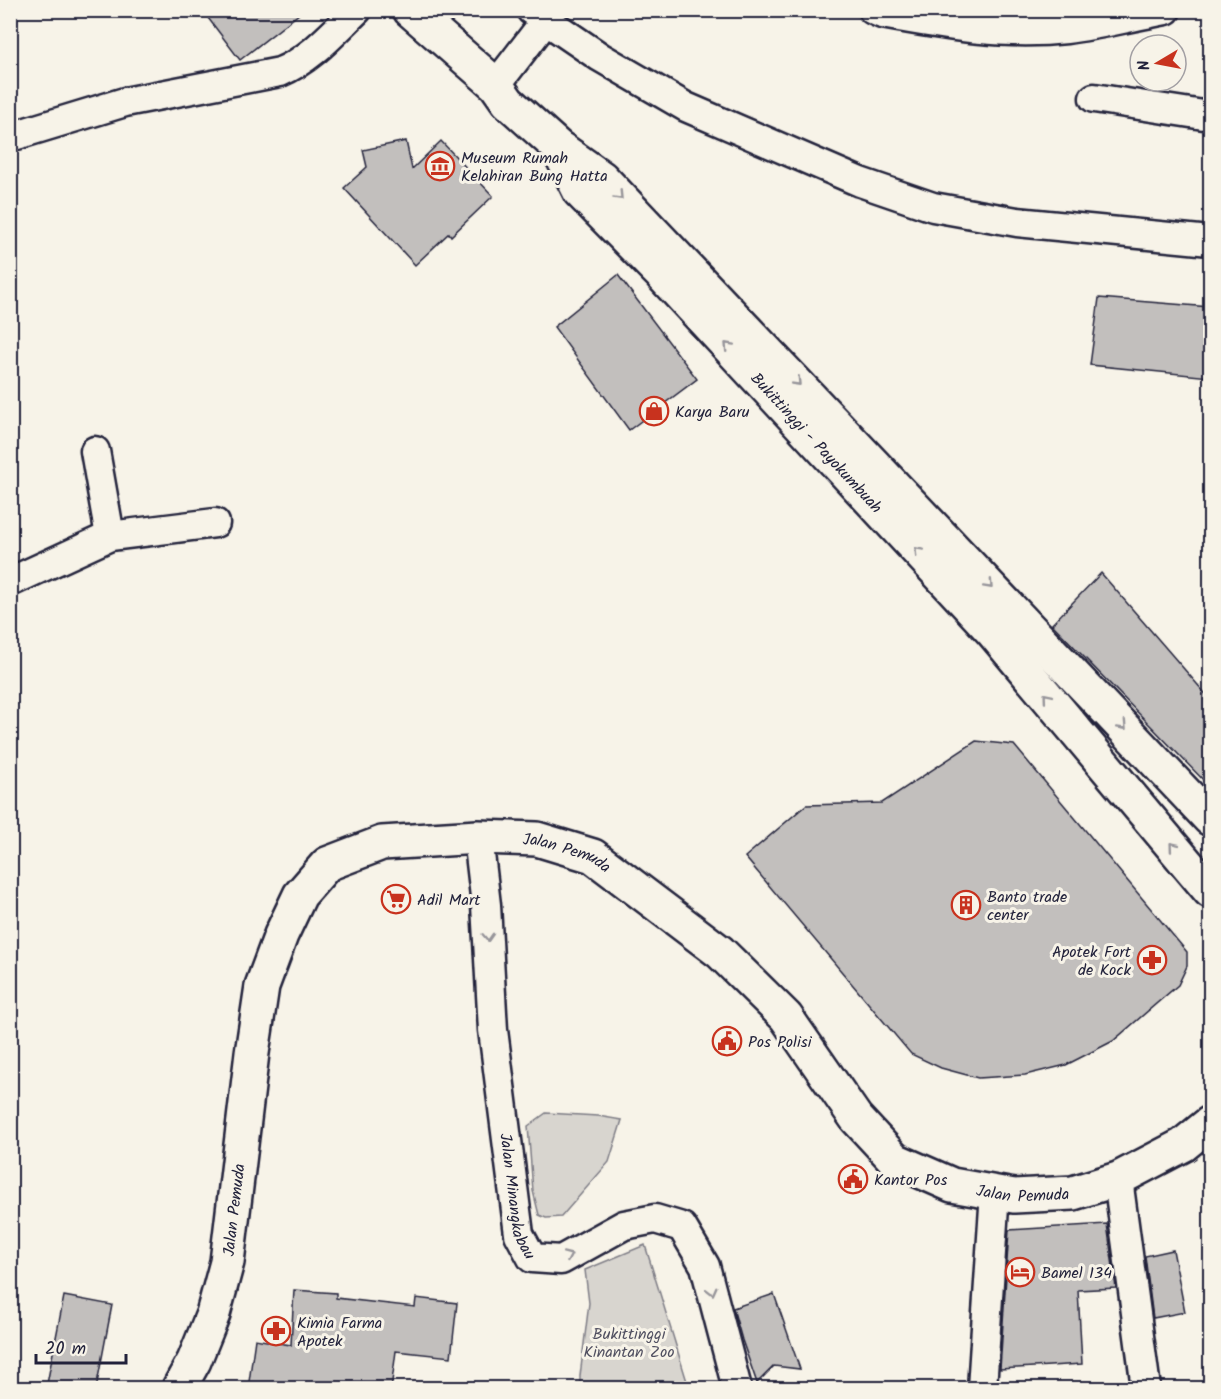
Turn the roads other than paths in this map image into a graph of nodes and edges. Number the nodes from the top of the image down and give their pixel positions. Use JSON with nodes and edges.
{"nodes":[{"id":1,"x":357,"y":10,"type":"edge"},
{"id":2,"x":410,"y":10,"type":"edge"},
{"id":3,"x":873,"y":10,"type":"edge"},
{"id":4,"x":1166,"y":10,"type":"edge"},
{"id":5,"x":539,"y":15,"type":"edge"},
{"id":6,"x":496,"y":85,"type":"junction"},
{"id":7,"x":1094,"y":98,"type":"dead end"},
{"id":8,"x":1210,"y":116,"type":"edge"},
{"id":9,"x":10,"y":137,"type":"edge"},
{"id":10,"x":557,"y":146,"type":"junction"},
{"id":11,"x":1210,"y":241,"type":"edge"},
{"id":12,"x":94,"y":451,"type":"dead end"},
{"id":13,"x":215,"y":523,"type":"dead end"},
{"id":14,"x":110,"y":536,"type":"junction"},
{"id":15,"x":10,"y":582,"type":"edge"},
{"id":16,"x":1210,"y":819,"type":"edge"},
{"id":17,"x":478,"y":837,"type":"junction"},
{"id":18,"x":1210,"y":891,"type":"edge"},
{"id":19,"x":1210,"y":1123,"type":"edge"},
{"id":20,"x":1118,"y":1179,"type":"junction"},
{"id":21,"x":995,"y":1192,"type":"junction"},
{"id":22,"x":179,"y":1389,"type":"edge"},
{"id":23,"x":737,"y":1389,"type":"edge"},
{"id":24,"x":982,"y":1389,"type":"edge"},
{"id":25,"x":1146,"y":1389,"type":"edge"}],
"edges":[{"from":1,"to":9,"type":"street"},
{"from":2,"to":6,"type":"main road","name":"Bukittinggi - Payokumbuah"},
{"from":3,"to":4,"type":"street"},
{"from":5,"to":6,"type":"street"},
{"from":5,"to":11,"type":"street"},
{"from":6,"to":10,"type":"main road","name":"Bukittinggi - Payokumbuah"},
{"from":7,"to":8,"type":"street"},
{"from":10,"to":16,"type":"main road","one_way":true},
{"from":18,"to":10,"type":"main road","name":"Bukittinggi - Payokumbuah","one_way":true},
{"from":12,"to":14,"type":"street"},
{"from":13,"to":14,"type":"street"},
{"from":14,"to":15,"type":"street"},
{"from":17,"to":21,"type":"main road","name":"Jalan Pemuda"},
{"from":17,"to":22,"type":"main road","name":"Jalan Pemuda"},
{"from":17,"to":23,"type":"street","name":"Jalan Minangkabau","one_way":true},
{"from":19,"to":20,"type":"main road","name":"Jalan Pemuda"},
{"from":20,"to":21,"type":"main road","name":"Jalan Pemuda"},
{"from":20,"to":25,"type":"street"},
{"from":21,"to":24,"type":"street"}]}
